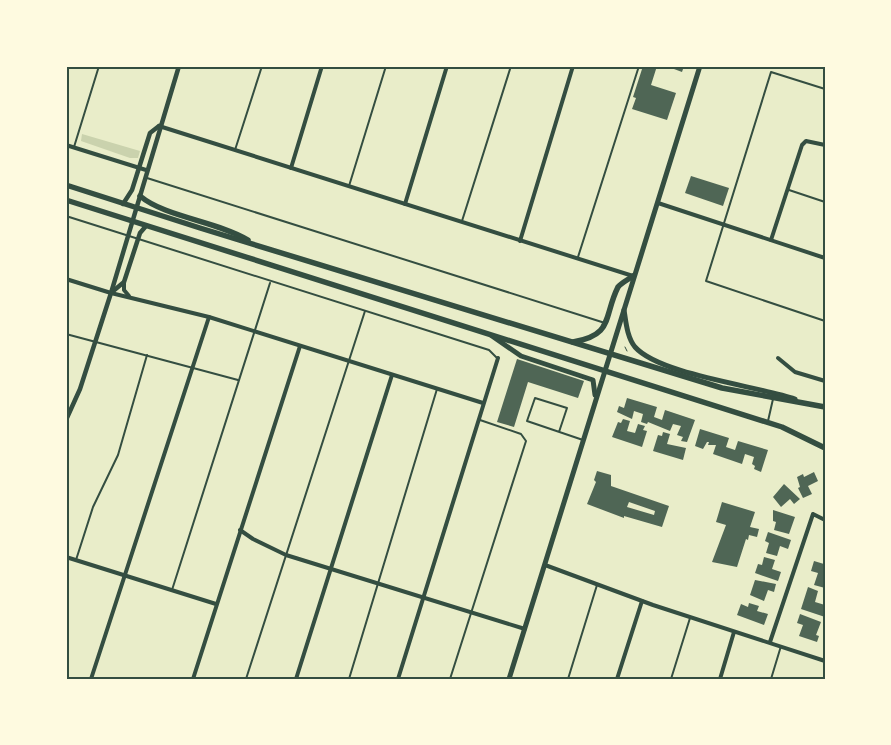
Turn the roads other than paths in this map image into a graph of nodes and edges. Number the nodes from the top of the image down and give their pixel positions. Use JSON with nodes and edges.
{"nodes":[{"id":1,"x":99,"y":66,"type":"edge"},
{"id":2,"x":179,"y":66,"type":"edge"},
{"id":3,"x":262,"y":66,"type":"edge"},
{"id":4,"x":322,"y":66,"type":"edge"},
{"id":5,"x":386,"y":66,"type":"edge"},
{"id":6,"x":447,"y":66,"type":"edge"},
{"id":7,"x":511,"y":66,"type":"edge"},
{"id":8,"x":573,"y":66,"type":"edge"},
{"id":9,"x":639,"y":66,"type":"edge"},
{"id":10,"x":700,"y":66,"type":"edge"},
{"id":11,"x":825,"y":89,"type":"edge"},
{"id":12,"x":159,"y":126,"type":"junction"},
{"id":13,"x":66,"y":145,"type":"edge"},
{"id":14,"x":825,"y":145,"type":"edge"},
{"id":15,"x":74,"y":147,"type":"junction"},
{"id":16,"x":235,"y":150,"type":"junction"},
{"id":17,"x":139,"y":168,"type":"junction"},
{"id":18,"x":291,"y":168,"type":"junction"},
{"id":19,"x":146,"y":170,"type":"junction"},
{"id":20,"x":144,"y":177,"type":"junction"},
{"id":21,"x":66,"y":185,"type":"edge"},
{"id":22,"x":348,"y":186,"type":"junction"},
{"id":23,"x":786,"y":189,"type":"junction"},
{"id":24,"x":140,"y":196,"type":"junction"},
{"id":25,"x":66,"y":200,"type":"edge"},
{"id":26,"x":825,"y":202,"type":"edge"},
{"id":27,"x":658,"y":203,"type":"junction"},
{"id":28,"x":123,"y":204,"type":"junction"},
{"id":29,"x":405,"y":204,"type":"junction"},
{"id":30,"x":136,"y":208,"type":"junction"},
{"id":31,"x":66,"y":216,"type":"edge"},
{"id":32,"x":133,"y":222,"type":"junction"},
{"id":33,"x":462,"y":222,"type":"junction"},
{"id":34,"x":723,"y":224,"type":"junction"},
{"id":35,"x":146,"y":226,"type":"junction"},
{"id":36,"x":129,"y":236,"type":"junction"},
{"id":37,"x":138,"y":239,"type":"junction"},
{"id":38,"x":771,"y":240,"type":"junction"},
{"id":39,"x":520,"y":241,"type":"junction"},
{"id":40,"x":258,"y":246,"type":"junction"},
{"id":41,"x":825,"y":258,"type":"edge"},
{"id":42,"x":577,"y":259,"type":"junction"},
{"id":43,"x":633,"y":276,"type":"junction"},
{"id":44,"x":66,"y":279,"type":"edge"},
{"id":45,"x":124,"y":282,"type":"junction"},
{"id":46,"x":270,"y":283,"type":"junction"},
{"id":47,"x":111,"y":293,"type":"junction"},
{"id":48,"x":129,"y":296,"type":"junction"},
{"id":49,"x":624,"y":309,"type":"junction"},
{"id":50,"x":364,"y":311,"type":"junction"},
{"id":51,"x":209,"y":317,"type":"junction"},
{"id":52,"x":825,"y":321,"type":"edge"},
{"id":53,"x":606,"y":324,"type":"junction"},
{"id":54,"x":255,"y":331,"type":"junction"},
{"id":55,"x":66,"y":334,"type":"edge"},
{"id":56,"x":492,"y":336,"type":"junction"},
{"id":57,"x":95,"y":342,"type":"junction"},
{"id":58,"x":571,"y":342,"type":"junction"},
{"id":59,"x":300,"y":346,"type":"junction"},
{"id":60,"x":147,"y":355,"type":"junction"},
{"id":61,"x":609,"y":355,"type":"junction"},
{"id":62,"x":498,"y":358,"type":"joint"},
{"id":63,"x":778,"y":358,"type":"dead end"},
{"id":64,"x":348,"y":361,"type":"junction"},
{"id":65,"x":194,"y":366,"type":"junction"},
{"id":66,"x":604,"y":372,"type":"junction"},
{"id":67,"x":392,"y":375,"type":"junction"},
{"id":68,"x":238,"y":380,"type":"junction"},
{"id":69,"x":825,"y":381,"type":"edge"},
{"id":70,"x":437,"y":389,"type":"junction"},
{"id":71,"x":773,"y":399,"type":"junction"},
{"id":72,"x":594,"y":402,"type":"junction"},
{"id":73,"x":483,"y":403,"type":"junction"},
{"id":74,"x":815,"y":405,"type":"junction"},
{"id":75,"x":825,"y":407,"type":"edge"},
{"id":76,"x":477,"y":419,"type":"junction"},
{"id":77,"x":66,"y":420,"type":"edge"},
{"id":78,"x":767,"y":423,"type":"junction"},
{"id":79,"x":559,"y":432,"type":"junction"},
{"id":80,"x":583,"y":440,"type":"junction"},
{"id":81,"x":825,"y":448,"type":"edge"},
{"id":82,"x":825,"y":520,"type":"edge"},
{"id":83,"x":240,"y":530,"type":"junction"},
{"id":84,"x":286,"y":555,"type":"junction"},
{"id":85,"x":66,"y":557,"type":"edge"},
{"id":86,"x":76,"y":560,"type":"junction"},
{"id":87,"x":545,"y":565,"type":"junction"},
{"id":88,"x":329,"y":568,"type":"junction"},
{"id":89,"x":124,"y":575,"type":"junction"},
{"id":90,"x":379,"y":583,"type":"junction"},
{"id":91,"x":597,"y":585,"type":"junction"},
{"id":92,"x":172,"y":590,"type":"junction"},
{"id":93,"x":423,"y":598,"type":"junction"},
{"id":94,"x":642,"y":601,"type":"junction"},
{"id":95,"x":216,"y":604,"type":"junction"},
{"id":96,"x":471,"y":613,"type":"junction"},
{"id":97,"x":690,"y":618,"type":"junction"},
{"id":98,"x":525,"y":630,"type":"junction"},
{"id":99,"x":734,"y":632,"type":"junction"},
{"id":100,"x":770,"y":642,"type":"junction"},
{"id":101,"x":781,"y":646,"type":"junction"},
{"id":102,"x":825,"y":661,"type":"edge"},
{"id":103,"x":91,"y":679,"type":"edge"},
{"id":104,"x":193,"y":679,"type":"edge"},
{"id":105,"x":246,"y":679,"type":"edge"},
{"id":106,"x":296,"y":679,"type":"edge"},
{"id":107,"x":349,"y":679,"type":"edge"},
{"id":108,"x":398,"y":679,"type":"edge"},
{"id":109,"x":450,"y":679,"type":"edge"},
{"id":110,"x":509,"y":679,"type":"edge"},
{"id":111,"x":568,"y":679,"type":"edge"},
{"id":112,"x":617,"y":679,"type":"edge"},
{"id":113,"x":671,"y":679,"type":"edge"},
{"id":114,"x":720,"y":679,"type":"edge"},
{"id":115,"x":771,"y":679,"type":"edge"}],
"edges":[{"from":1,"to":15,"type":"lane"},
{"from":2,"to":12,"type":"street"},
{"from":3,"to":16,"type":"lane"},
{"from":4,"to":18,"type":"street"},
{"from":5,"to":22,"type":"lane"},
{"from":6,"to":29,"type":"street"},
{"from":7,"to":33,"type":"lane"},
{"from":8,"to":39,"type":"street"},
{"from":9,"to":42,"type":"lane"},
{"from":10,"to":27,"type":"main road"},
{"from":11,"to":34,"type":"lane"},
{"from":12,"to":16,"type":"street"},
{"from":12,"to":17,"type":"street"},
{"from":12,"to":19,"type":"street"},
{"from":13,"to":15,"type":"street"},
{"from":14,"to":23,"type":"street"},
{"from":15,"to":17,"type":"street"},
{"from":16,"to":18,"type":"street"},
{"from":17,"to":19,"type":"street"},
{"from":17,"to":28,"type":"street"},
{"from":18,"to":22,"type":"street"},
{"from":19,"to":20,"type":"street"},
{"from":20,"to":24,"type":"street"},
{"from":20,"to":53,"type":"lane"},
{"from":21,"to":28,"type":"main road"},
{"from":22,"to":29,"type":"street"},
{"from":23,"to":26,"type":"lane"},
{"from":23,"to":38,"type":"street"},
{"from":24,"to":30,"type":"street"},
{"from":24,"to":40,"type":"main road"},
{"from":25,"to":32,"type":"main road"},
{"from":27,"to":34,"type":"street"},
{"from":27,"to":43,"type":"main road"},
{"from":28,"to":30,"type":"main road"},
{"from":29,"to":33,"type":"street"},
{"from":30,"to":32,"type":"street"},
{"from":30,"to":40,"type":"main road"},
{"from":31,"to":36,"type":"lane"},
{"from":32,"to":35,"type":"main road"},
{"from":32,"to":36,"type":"street"},
{"from":33,"to":39,"type":"street"},
{"from":34,"to":38,"type":"street"},
{"from":34,"to":52,"type":"lane"},
{"from":35,"to":37,"type":"street"},
{"from":35,"to":56,"type":"main road"},
{"from":36,"to":37,"type":"lane"},
{"from":36,"to":47,"type":"street"},
{"from":37,"to":45,"type":"street"},
{"from":37,"to":46,"type":"lane"},
{"from":38,"to":41,"type":"street"},
{"from":39,"to":42,"type":"street"},
{"from":40,"to":58,"type":"main road"},
{"from":42,"to":43,"type":"street"},
{"from":43,"to":49,"type":"main road"},
{"from":43,"to":53,"type":"main road"},
{"from":44,"to":47,"type":"street"},
{"from":45,"to":47,"type":"street"},
{"from":45,"to":48,"type":"street"},
{"from":46,"to":50,"type":"lane"},
{"from":46,"to":54,"type":"lane"},
{"from":47,"to":48,"type":"street"},
{"from":47,"to":57,"type":"street"},
{"from":48,"to":51,"type":"street"},
{"from":49,"to":61,"type":"main road"},
{"from":49,"to":74,"type":"main road"},
{"from":50,"to":62,"type":"lane"},
{"from":50,"to":64,"type":"lane"},
{"from":51,"to":54,"type":"street"},
{"from":51,"to":65,"type":"street"},
{"from":53,"to":58,"type":"main road"},
{"from":54,"to":59,"type":"street"},
{"from":54,"to":68,"type":"lane"},
{"from":55,"to":57,"type":"lane"},
{"from":56,"to":66,"type":"main road"},
{"from":56,"to":72,"type":"main road"},
{"from":57,"to":60,"type":"lane"},
{"from":57,"to":77,"type":"street"},
{"from":58,"to":61,"type":"main road"},
{"from":59,"to":64,"type":"street"},
{"from":59,"to":83,"type":"street"},
{"from":60,"to":65,"type":"lane"},
{"from":60,"to":86,"type":"lane"},
{"from":61,"to":66,"type":"main road"},
{"from":61,"to":71,"type":"main road"},
{"from":62,"to":73,"type":"street"},
{"from":63,"to":69,"type":"street"},
{"from":64,"to":67,"type":"street"},
{"from":64,"to":84,"type":"lane"},
{"from":65,"to":68,"type":"lane"},
{"from":65,"to":89,"type":"street"},
{"from":66,"to":72,"type":"main road"},
{"from":66,"to":78,"type":"main road"},
{"from":67,"to":70,"type":"street"},
{"from":67,"to":88,"type":"street"},
{"from":68,"to":92,"type":"lane"},
{"from":70,"to":73,"type":"street"},
{"from":70,"to":90,"type":"lane"},
{"from":71,"to":74,"type":"main road"},
{"from":71,"to":78,"type":"lane"},
{"from":72,"to":80,"type":"main road"},
{"from":73,"to":76,"type":"street"},
{"from":74,"to":75,"type":"main road"},
{"from":76,"to":93,"type":"street"},
{"from":76,"to":96,"type":"lane"},
{"from":78,"to":81,"type":"main road"},
{"from":79,"to":79,"type":"lane"},
{"from":79,"to":80,"type":"lane"},
{"from":80,"to":87,"type":"main road"},
{"from":82,"to":100,"type":"street"},
{"from":83,"to":84,"type":"street"},
{"from":83,"to":95,"type":"street"},
{"from":84,"to":88,"type":"street"},
{"from":84,"to":105,"type":"lane"},
{"from":85,"to":86,"type":"street"},
{"from":86,"to":89,"type":"street"},
{"from":87,"to":91,"type":"street"},
{"from":87,"to":98,"type":"main road"},
{"from":88,"to":90,"type":"street"},
{"from":88,"to":106,"type":"street"},
{"from":89,"to":92,"type":"street"},
{"from":89,"to":103,"type":"street"},
{"from":90,"to":93,"type":"street"},
{"from":90,"to":107,"type":"lane"},
{"from":91,"to":94,"type":"street"},
{"from":91,"to":111,"type":"lane"},
{"from":92,"to":95,"type":"street"},
{"from":93,"to":96,"type":"street"},
{"from":93,"to":108,"type":"street"},
{"from":94,"to":97,"type":"street"},
{"from":94,"to":112,"type":"street"},
{"from":95,"to":104,"type":"street"},
{"from":96,"to":98,"type":"street"},
{"from":96,"to":109,"type":"lane"},
{"from":97,"to":99,"type":"street"},
{"from":97,"to":113,"type":"lane"},
{"from":98,"to":110,"type":"main road"},
{"from":99,"to":100,"type":"street"},
{"from":99,"to":114,"type":"street"},
{"from":100,"to":101,"type":"street"},
{"from":101,"to":102,"type":"street"},
{"from":101,"to":115,"type":"lane"}]}
